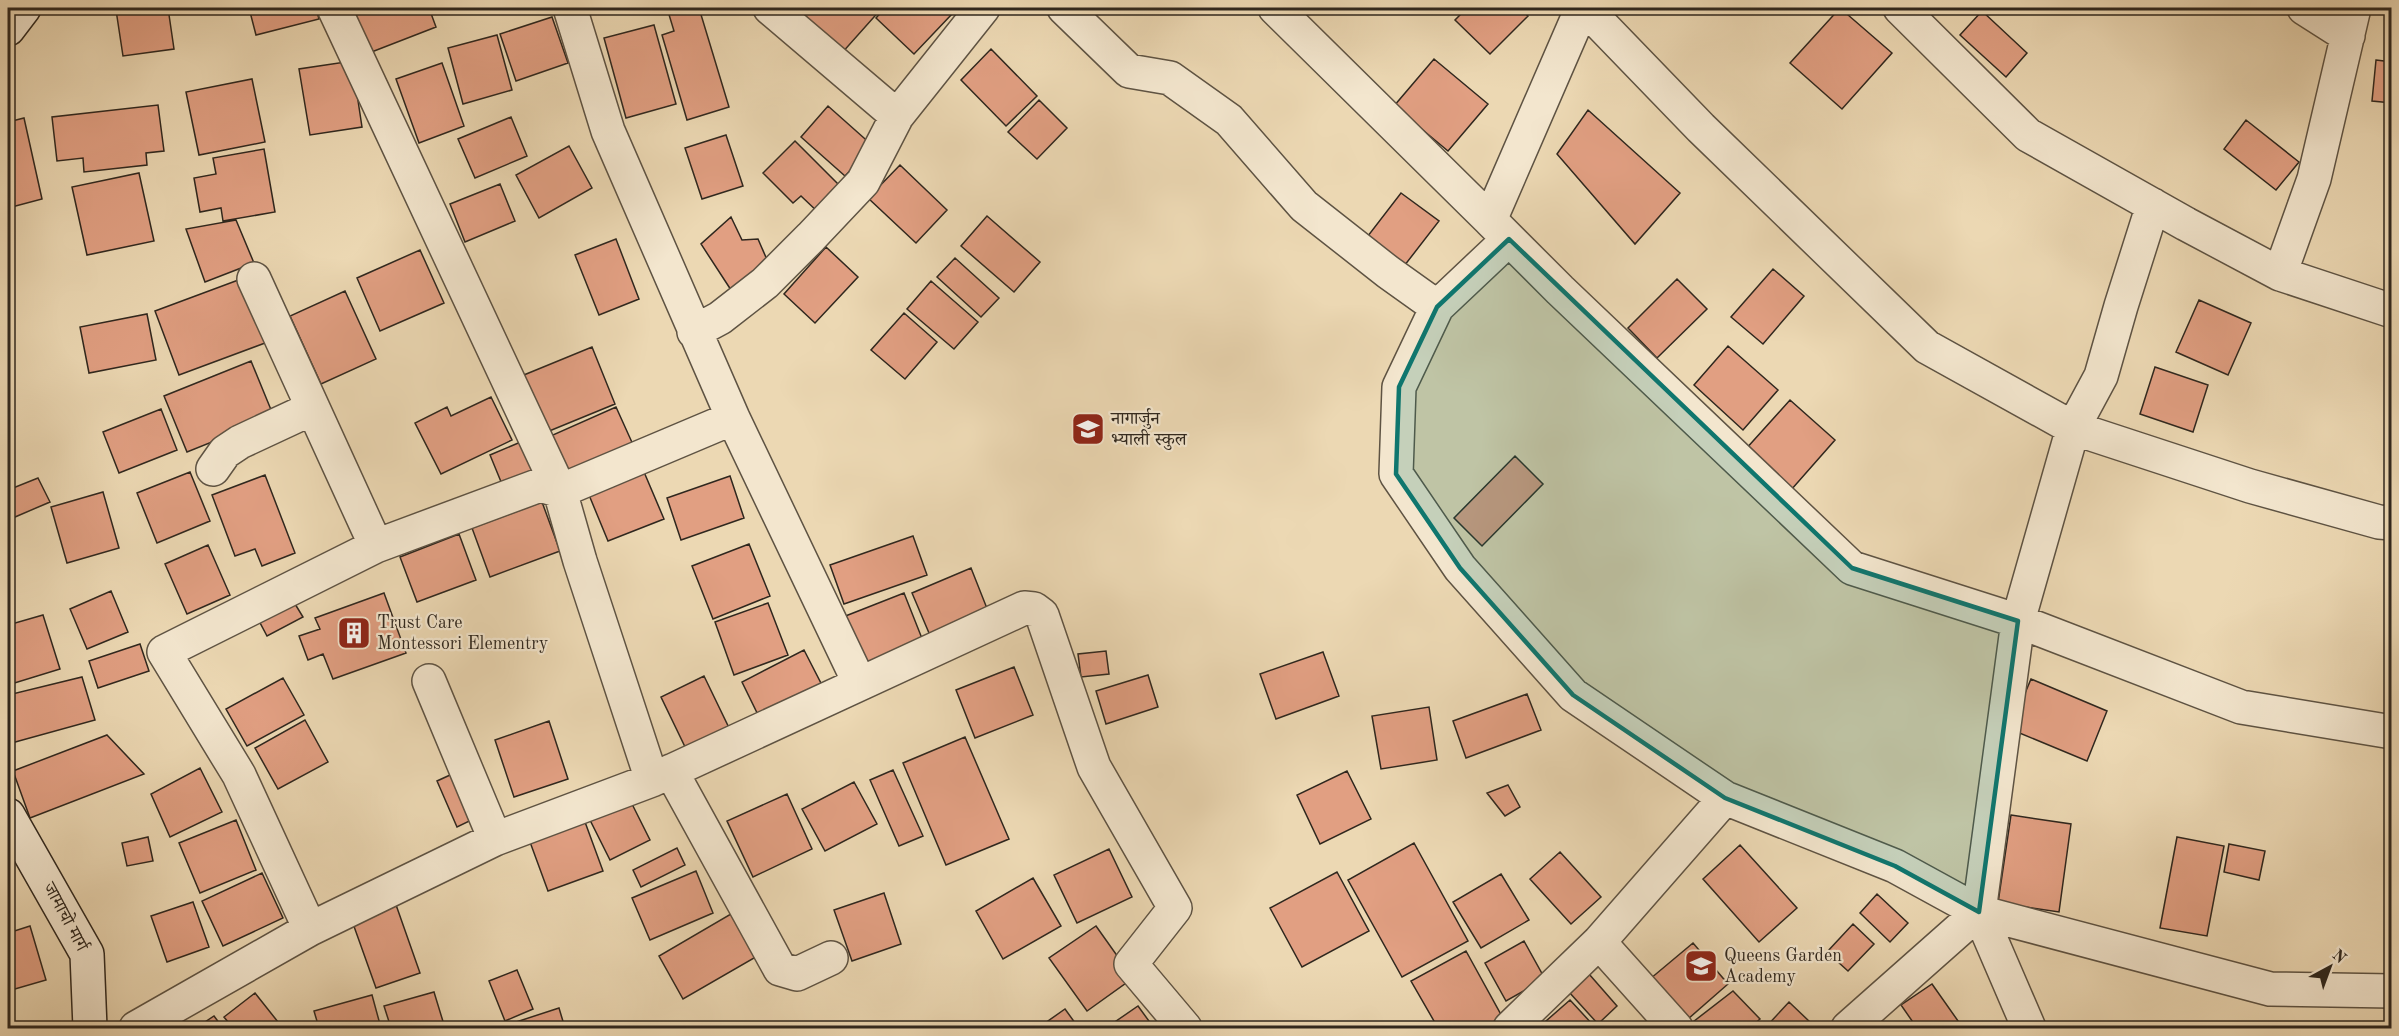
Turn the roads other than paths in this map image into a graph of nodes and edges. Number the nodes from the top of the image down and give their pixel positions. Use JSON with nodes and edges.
{"nodes":[{"id":1,"x":24,"y":8,"type":"edge"},
{"id":2,"x":334,"y":8,"type":"edge"},
{"id":3,"x":570,"y":8,"type":"edge"},
{"id":4,"x":770,"y":8,"type":"edge"},
{"id":5,"x":983,"y":8,"type":"edge"},
{"id":6,"x":1064,"y":8,"type":"edge"},
{"id":7,"x":1275,"y":8,"type":"edge"},
{"id":8,"x":1584,"y":8,"type":"edge"},
{"id":9,"x":1900,"y":8,"type":"edge"},
{"id":10,"x":2304,"y":8,"type":"edge"},
{"id":11,"x":2351,"y":22,"type":"edge"},
{"id":12,"x":8,"y":29,"type":"edge"},
{"id":13,"x":897,"y":116,"type":"junction"},
{"id":14,"x":2153,"y":205,"type":"junction"},
{"id":15,"x":1500,"y":230,"type":"junction"},
{"id":16,"x":2280,"y":274,"type":"junction"},
{"id":17,"x":254,"y":279,"type":"dead end"},
{"id":18,"x":1437,"y":307,"type":"junction"},
{"id":19,"x":2391,"y":311,"type":"edge"},
{"id":20,"x":694,"y":332,"type":"junction"},
{"id":21,"x":313,"y":408,"type":"junction"},
{"id":22,"x":733,"y":418,"type":"junction"},
{"id":23,"x":2073,"y":428,"type":"junction"},
{"id":24,"x":213,"y":469,"type":"dead end"},
{"id":25,"x":560,"y":492,"type":"junction"},
{"id":26,"x":2391,"y":523,"type":"edge"},
{"id":27,"x":376,"y":546,"type":"junction"},
{"id":28,"x":2018,"y":621,"type":"junction"},
{"id":29,"x":429,"y":681,"type":"dead end"},
{"id":30,"x":859,"y":682,"type":"junction"},
{"id":31,"x":2391,"y":732,"type":"edge"},
{"id":32,"x":661,"y":775,"type":"junction"},
{"id":33,"x":1725,"y":798,"type":"junction"},
{"id":34,"x":8,"y":815,"type":"edge"},
{"id":35,"x":495,"y":839,"type":"junction"},
{"id":36,"x":1979,"y":912,"type":"junction"},
{"id":37,"x":310,"y":929,"type":"junction"},
{"id":38,"x":1599,"y":942,"type":"junction"},
{"id":39,"x":831,"y":957,"type":"dead end"},
{"id":40,"x":2391,"y":991,"type":"edge"},
{"id":41,"x":90,"y":1029,"type":"edge"},
{"id":42,"x":136,"y":1029,"type":"edge"},
{"id":43,"x":1185,"y":1029,"type":"edge"},
{"id":44,"x":1510,"y":1029,"type":"edge"},
{"id":45,"x":1676,"y":1029,"type":"edge"},
{"id":46,"x":1848,"y":1029,"type":"edge"},
{"id":47,"x":2029,"y":1029,"type":"edge"}],
"edges":[{"from":1,"to":12,"type":"street"},
{"from":2,"to":25,"type":"street"},
{"from":3,"to":20,"type":"street"},
{"from":4,"to":13,"type":"street"},
{"from":5,"to":13,"type":"street"},
{"from":6,"to":18,"type":"street"},
{"from":7,"to":15,"type":"street"},
{"from":8,"to":15,"type":"street"},
{"from":8,"to":23,"type":"street"},
{"from":9,"to":14,"type":"street"},
{"from":10,"to":11,"type":"street"},
{"from":11,"to":16,"type":"street"},
{"from":13,"to":20,"type":"street"},
{"from":14,"to":16,"type":"street"},
{"from":14,"to":23,"type":"street"},
{"from":15,"to":18,"type":"street"},
{"from":15,"to":28,"type":"street"},
{"from":16,"to":19,"type":"street"},
{"from":17,"to":21,"type":"street"},
{"from":18,"to":33,"type":"street"},
{"from":20,"to":22,"type":"street"},
{"from":21,"to":24,"type":"street"},
{"from":21,"to":27,"type":"street"},
{"from":22,"to":25,"type":"street"},
{"from":22,"to":30,"type":"street"},
{"from":23,"to":26,"type":"street"},
{"from":23,"to":28,"type":"street"},
{"from":25,"to":27,"type":"street"},
{"from":25,"to":32,"type":"street"},
{"from":27,"to":37,"type":"street"},
{"from":28,"to":31,"type":"street"},
{"from":28,"to":36,"type":"street"},
{"from":29,"to":35,"type":"street"},
{"from":30,"to":32,"type":"street"},
{"from":30,"to":43,"type":"street"},
{"from":32,"to":35,"type":"street"},
{"from":32,"to":39,"type":"street"},
{"from":33,"to":36,"type":"street"},
{"from":33,"to":38,"type":"street"},
{"from":34,"to":41,"type":"street","name":"जामाचो मार्ग"},
{"from":35,"to":37,"type":"street"},
{"from":36,"to":40,"type":"street"},
{"from":36,"to":46,"type":"street"},
{"from":36,"to":47,"type":"street"},
{"from":37,"to":42,"type":"street"},
{"from":38,"to":44,"type":"street"},
{"from":38,"to":45,"type":"street"}]}
